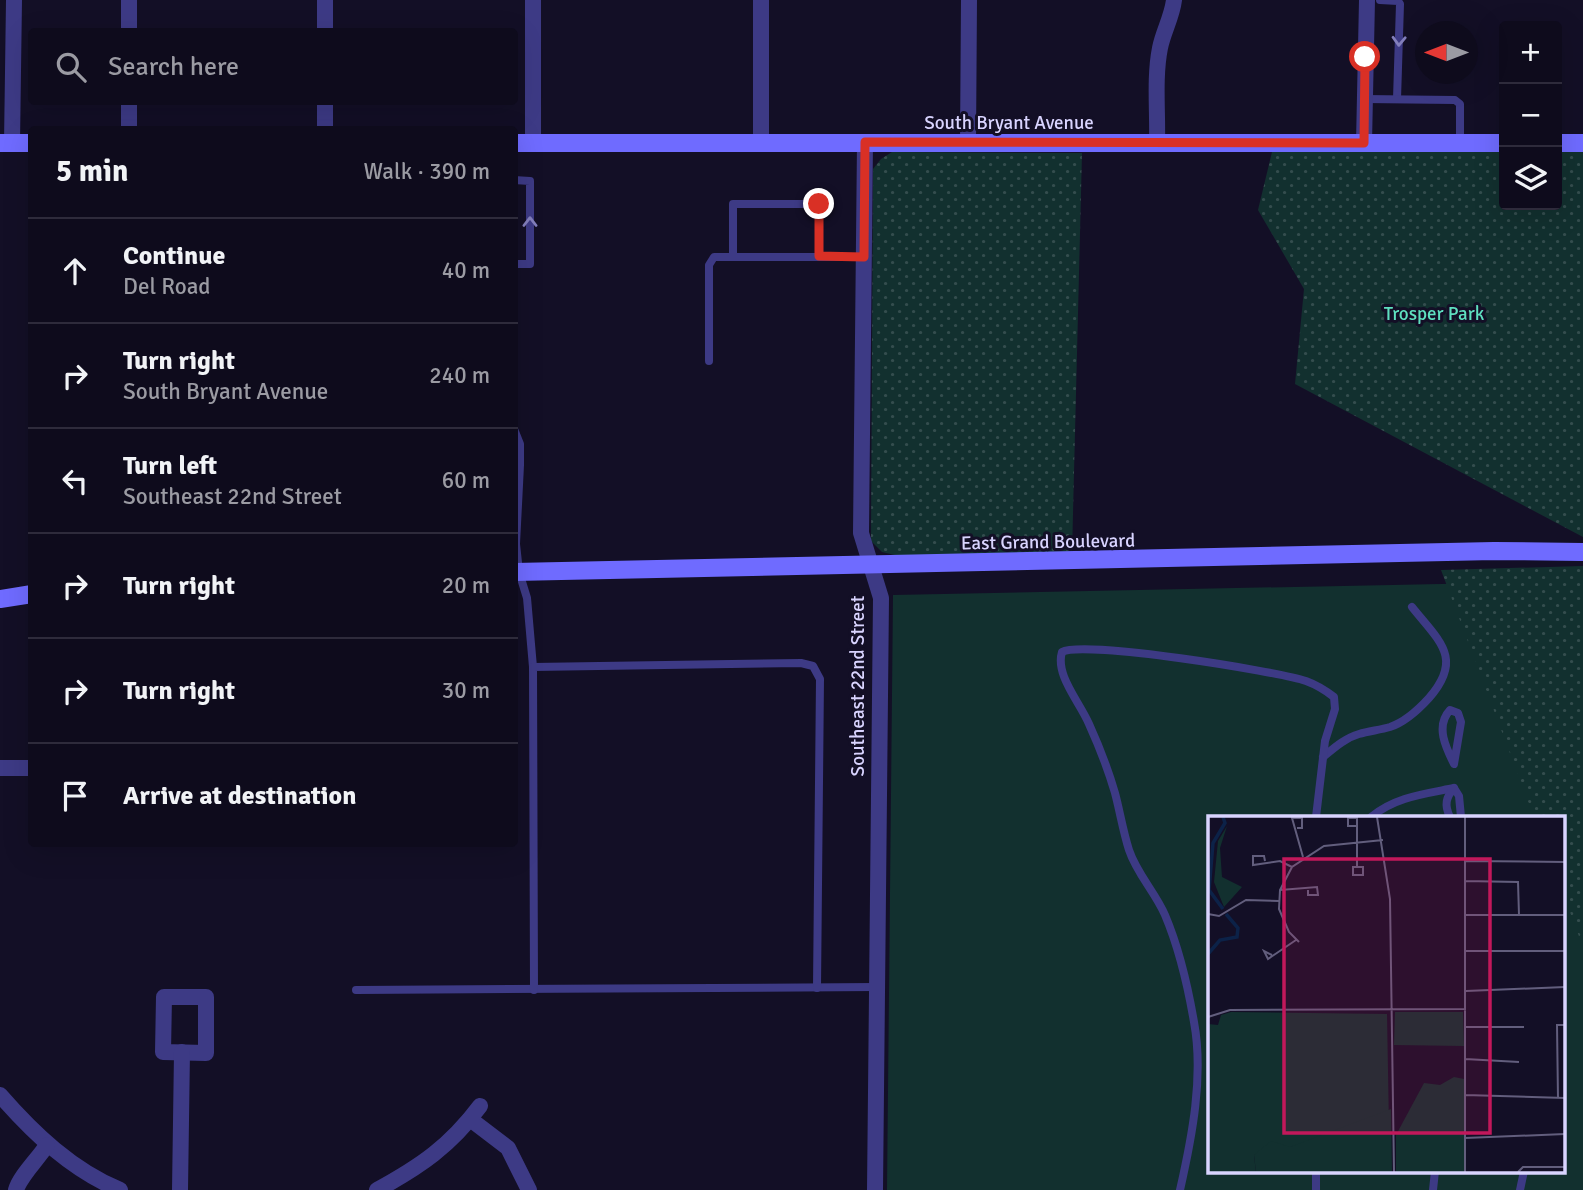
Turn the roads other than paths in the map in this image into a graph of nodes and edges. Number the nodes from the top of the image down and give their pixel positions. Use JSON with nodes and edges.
{"nodes":[{"id":1,"x":14,"y":0,"type":"edge"},
{"id":2,"x":129,"y":0,"type":"edge"},
{"id":3,"x":325,"y":0,"type":"edge"},
{"id":4,"x":533,"y":0,"type":"edge"},
{"id":5,"x":761,"y":0,"type":"edge"},
{"id":6,"x":969,"y":0,"type":"edge"},
{"id":7,"x":1174,"y":0,"type":"edge"},
{"id":8,"x":1367,"y":0,"type":"edge"},
{"id":9,"x":1380,"y":0,"type":"edge"},
{"id":10,"x":129,"y":28,"type":"edge"},
{"id":11,"x":325,"y":28,"type":"edge"},
{"id":12,"x":1364,"y":99,"type":"junction"},
{"id":13,"x":1397,"y":99,"type":"junction"},
{"id":14,"x":129,"y":105,"type":"edge"},
{"id":15,"x":325,"y":105,"type":"edge"},
{"id":16,"x":129,"y":126,"type":"edge"},
{"id":17,"x":324,"y":126,"type":"edge"},
{"id":18,"x":865,"y":142,"type":"junction"},
{"id":19,"x":6,"y":143,"type":"edge"},
{"id":20,"x":28,"y":143,"type":"edge"},
{"id":21,"x":518,"y":143,"type":"edge"},
{"id":22,"x":533,"y":143,"type":"junction"},
{"id":23,"x":761,"y":143,"type":"junction"},
{"id":24,"x":968,"y":143,"type":"junction"},
{"id":25,"x":1157,"y":143,"type":"junction"},
{"id":26,"x":1364,"y":143,"type":"junction"},
{"id":27,"x":1460,"y":143,"type":"junction"},
{"id":28,"x":1499,"y":143,"type":"edge"},
{"id":29,"x":1562,"y":143,"type":"edge"},
{"id":30,"x":1583,"y":143,"type":"edge"},
{"id":31,"x":518,"y":180,"type":"edge"},
{"id":32,"x":819,"y":256,"type":"junction"},
{"id":33,"x":733,"y":257,"type":"junction"},
{"id":34,"x":864,"y":257,"type":"junction"},
{"id":35,"x":518,"y":264,"type":"edge"},
{"id":36,"x":709,"y":361,"type":"dead end"},
{"id":37,"x":518,"y":438,"type":"edge"},
{"id":38,"x":518,"y":504,"type":"edge"},
{"id":39,"x":1583,"y":552,"type":"edge"},
{"id":40,"x":873,"y":566,"type":"junction"},
{"id":41,"x":518,"y":572,"type":"edge"},
{"id":42,"x":518,"y":575,"type":"edge"},
{"id":43,"x":28,"y":595,"type":"edge"},
{"id":44,"x":0,"y":599,"type":"edge"},
{"id":45,"x":1412,"y":607,"type":"dead end"},
{"id":46,"x":533,"y":667,"type":"junction"},
{"id":47,"x":1323,"y":757,"type":"junction"},
{"id":48,"x":1454,"y":764,"type":"joint"},
{"id":49,"x":0,"y":768,"type":"edge"},
{"id":50,"x":28,"y":768,"type":"edge"},
{"id":51,"x":1454,"y":788,"type":"junction"},
{"id":52,"x":1316,"y":816,"type":"edge"},
{"id":53,"x":1372,"y":816,"type":"edge"},
{"id":54,"x":1450,"y":816,"type":"edge"},
{"id":55,"x":1461,"y":816,"type":"edge"},
{"id":56,"x":877,"y":987,"type":"junction"},
{"id":57,"x":817,"y":988,"type":"junction"},
{"id":58,"x":356,"y":990,"type":"dead end"},
{"id":59,"x":534,"y":990,"type":"junction"},
{"id":60,"x":182,"y":1052,"type":"dead end"},
{"id":61,"x":0,"y":1095,"type":"edge"},
{"id":62,"x":480,"y":1105,"type":"dead end"},
{"id":63,"x":470,"y":1119,"type":"junction"},
{"id":64,"x":47,"y":1145,"type":"junction"},
{"id":65,"x":1316,"y":1172,"type":"edge"},
{"id":66,"x":1435,"y":1172,"type":"edge"},
{"id":67,"x":1524,"y":1172,"type":"edge"},
{"id":68,"x":16,"y":1190,"type":"edge"},
{"id":69,"x":120,"y":1190,"type":"edge"},
{"id":70,"x":180,"y":1190,"type":"edge"},
{"id":71,"x":377,"y":1190,"type":"edge"},
{"id":72,"x":529,"y":1190,"type":"edge"},
{"id":73,"x":875,"y":1190,"type":"edge"},
{"id":74,"x":1180,"y":1190,"type":"edge"},
{"id":75,"x":1316,"y":1190,"type":"edge"},
{"id":76,"x":1433,"y":1190,"type":"edge"},
{"id":77,"x":1520,"y":1190,"type":"edge"}],
"edges":[{"from":1,"to":19,"type":"street"},
{"from":2,"to":10,"type":"street"},
{"from":3,"to":11,"type":"street"},
{"from":4,"to":22,"type":"street"},
{"from":5,"to":23,"type":"street"},
{"from":6,"to":24,"type":"street"},
{"from":7,"to":25,"type":"street"},
{"from":8,"to":12,"type":"street"},
{"from":9,"to":13,"type":"lane","one_way":true},
{"from":12,"to":13,"type":"lane"},
{"from":12,"to":26,"type":"street"},
{"from":13,"to":27,"type":"lane"},
{"from":14,"to":16,"type":"street"},
{"from":15,"to":17,"type":"street"},
{"from":18,"to":23,"type":"street","name":"South Bryant Avenue"},
{"from":18,"to":24,"type":"street","name":"South Bryant Avenue"},
{"from":18,"to":34,"type":"street","name":"Southeast 22nd Street"},
{"from":19,"to":20,"type":"street"},
{"from":21,"to":22,"type":"street","name":"South Bryant Avenue"},
{"from":22,"to":23,"type":"street","name":"South Bryant Avenue"},
{"from":24,"to":25,"type":"street","name":"South Bryant Avenue"},
{"from":25,"to":26,"type":"street","name":"South Bryant Avenue"},
{"from":26,"to":27,"type":"street","name":"South Bryant Avenue"},
{"from":27,"to":28,"type":"street","name":"South Bryant Avenue"},
{"from":29,"to":30,"type":"street"},
{"from":35,"to":31,"type":"lane","one_way":true},
{"from":32,"to":33,"type":"lane"},
{"from":32,"to":33,"type":"lane"},
{"from":32,"to":34,"type":"lane"},
{"from":33,"to":36,"type":"lane"},
{"from":34,"to":40,"type":"street","name":"Southeast 22nd Street"},
{"from":37,"to":38,"type":"lane"},
{"from":39,"to":40,"type":"street","name":"East Grand Boulevard"},
{"from":40,"to":41,"type":"street","name":"East Grand Boulevard"},
{"from":40,"to":56,"type":"street","name":"Southeast 22nd Street"},
{"from":42,"to":46,"type":"lane"},
{"from":43,"to":44,"type":"street"},
{"from":45,"to":47,"type":"lane"},
{"from":46,"to":57,"type":"lane"},
{"from":46,"to":59,"type":"lane"},
{"from":47,"to":52,"type":"lane"},
{"from":47,"to":74,"type":"lane"},
{"from":48,"to":48,"type":"lane"},
{"from":49,"to":50,"type":"street"},
{"from":51,"to":53,"type":"lane"},
{"from":51,"to":54,"type":"lane"},
{"from":51,"to":55,"type":"lane"},
{"from":56,"to":57,"type":"lane"},
{"from":56,"to":73,"type":"street","name":"Southeast 22nd Street"},
{"from":57,"to":59,"type":"lane"},
{"from":58,"to":59,"type":"lane"},
{"from":60,"to":70,"type":"street"},
{"from":61,"to":64,"type":"street"},
{"from":62,"to":63,"type":"street"},
{"from":63,"to":71,"type":"street"},
{"from":63,"to":72,"type":"street"},
{"from":64,"to":68,"type":"street"},
{"from":64,"to":69,"type":"street"},
{"from":65,"to":75,"type":"lane"},
{"from":66,"to":76,"type":"lane"},
{"from":67,"to":77,"type":"lane"}]}
